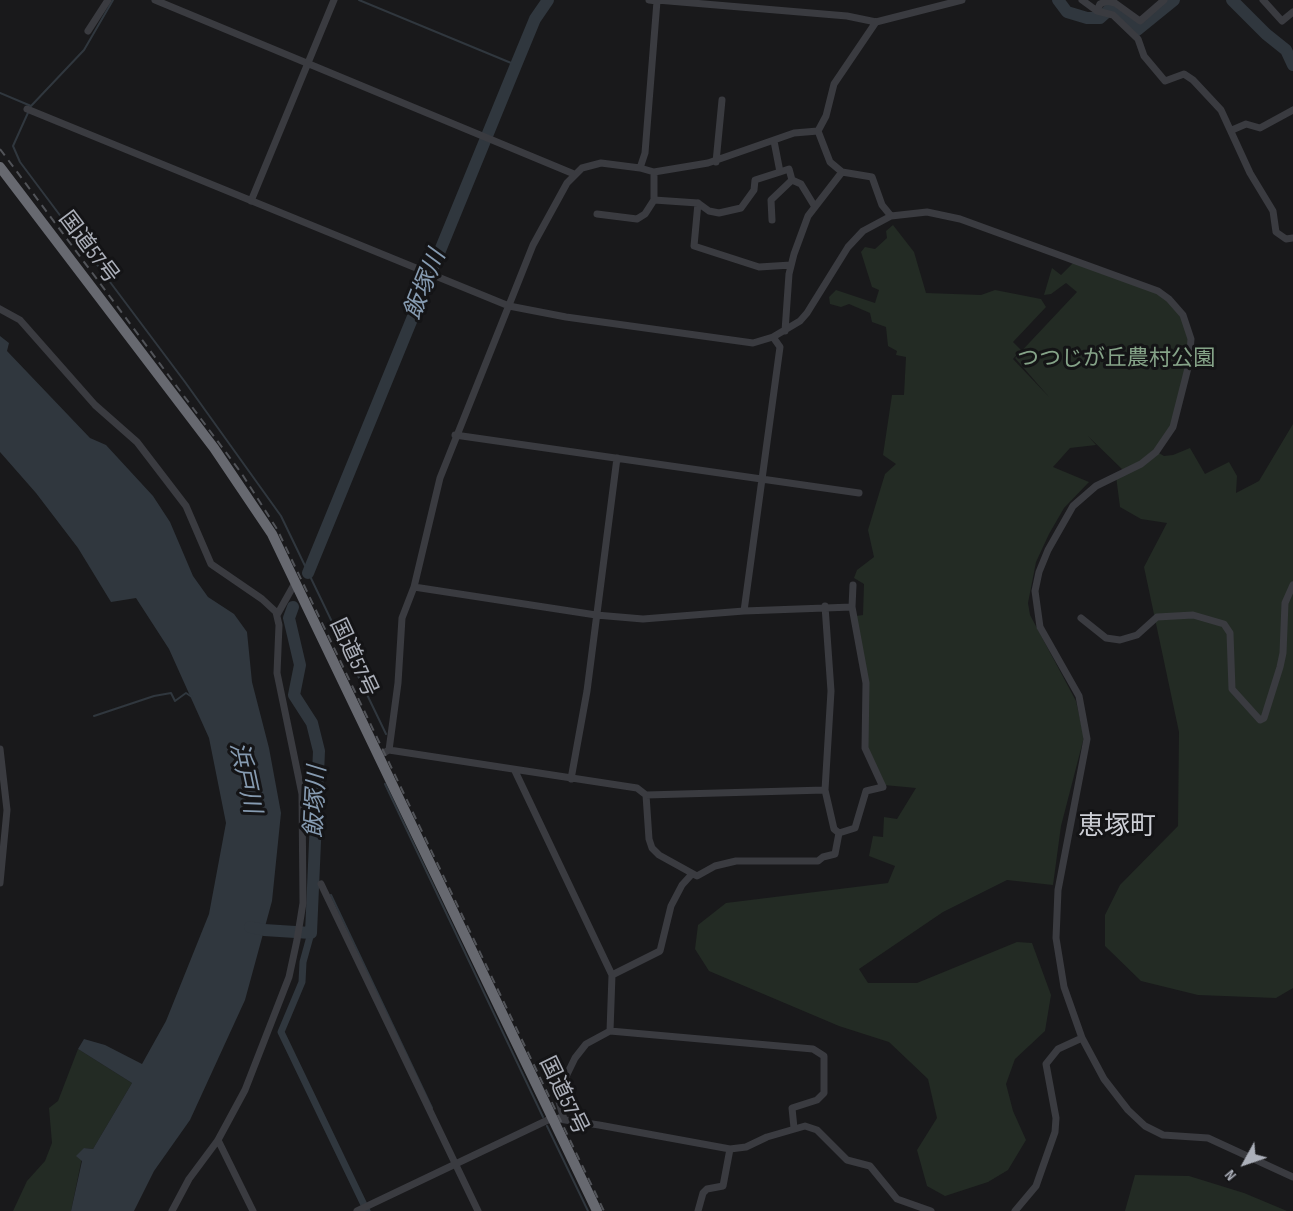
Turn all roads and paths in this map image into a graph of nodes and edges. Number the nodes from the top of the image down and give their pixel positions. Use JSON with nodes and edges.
{"nodes":[{"id":1,"x":108,"y":0,"type":"edge"},
{"id":2,"x":155,"y":0,"type":"edge"},
{"id":3,"x":334,"y":0,"type":"edge"},
{"id":4,"x":650,"y":0,"type":"edge"},
{"id":5,"x":657,"y":0,"type":"edge"},
{"id":6,"x":962,"y":0,"type":"edge"},
{"id":7,"x":1082,"y":0,"type":"edge"},
{"id":8,"x":1164,"y":0,"type":"edge"},
{"id":9,"x":1263,"y":0,"type":"edge"},
{"id":10,"x":1097,"y":10,"type":"junction"},
{"id":11,"x":1293,"y":12,"type":"edge"},
{"id":12,"x":876,"y":22,"type":"junction"},
{"id":13,"x":88,"y":31,"type":"dead end"},
{"id":14,"x":308,"y":63,"type":"junction"},
{"id":15,"x":722,"y":100,"type":"dead end"},
{"id":16,"x":29,"y":110,"type":"dead end"},
{"id":17,"x":1293,"y":110,"type":"edge"},
{"id":18,"x":1232,"y":130,"type":"junction"},
{"id":19,"x":818,"y":131,"type":"junction"},
{"id":20,"x":774,"y":141,"type":"junction"},
{"id":21,"x":716,"y":162,"type":"junction"},
{"id":22,"x":0,"y":167,"type":"edge"},
{"id":23,"x":640,"y":168,"type":"junction"},
{"id":24,"x":654,"y":172,"type":"junction"},
{"id":25,"x":780,"y":172,"type":"junction"},
{"id":26,"x":842,"y":172,"type":"junction"},
{"id":27,"x":574,"y":174,"type":"junction"},
{"id":28,"x":792,"y":180,"type":"junction"},
{"id":29,"x":654,"y":200,"type":"junction"},
{"id":30,"x":251,"y":201,"type":"junction"},
{"id":31,"x":698,"y":203,"type":"junction"},
{"id":32,"x":815,"y":207,"type":"junction"},
{"id":33,"x":597,"y":214,"type":"dead end"},
{"id":34,"x":891,"y":216,"type":"junction"},
{"id":35,"x":772,"y":220,"type":"dead end"},
{"id":36,"x":1293,"y":238,"type":"edge"},
{"id":37,"x":791,"y":265,"type":"junction"},
{"id":38,"x":509,"y":306,"type":"junction"},
{"id":39,"x":0,"y":309,"type":"edge"},
{"id":40,"x":785,"y":331,"type":"junction"},
{"id":41,"x":773,"y":337,"type":"junction"},
{"id":42,"x":455,"y":435,"type":"junction"},
{"id":43,"x":617,"y":458,"type":"junction"},
{"id":44,"x":763,"y":480,"type":"junction"},
{"id":45,"x":859,"y":493,"type":"dead end"},
{"id":46,"x":296,"y":583,"type":"junction"},
{"id":47,"x":853,"y":585,"type":"dead end"},
{"id":48,"x":1293,"y":585,"type":"edge"},
{"id":49,"x":414,"y":588,"type":"junction"},
{"id":50,"x":825,"y":606,"type":"junction"},
{"id":51,"x":852,"y":607,"type":"junction"},
{"id":52,"x":744,"y":611,"type":"junction"},
{"id":53,"x":278,"y":615,"type":"junction"},
{"id":54,"x":596,"y":615,"type":"junction"},
{"id":55,"x":1081,"y":618,"type":"dead end"},
{"id":56,"x":0,"y":749,"type":"edge"},
{"id":57,"x":388,"y":750,"type":"junction"},
{"id":58,"x":378,"y":756,"type":"junction"},
{"id":59,"x":515,"y":771,"type":"junction"},
{"id":60,"x":571,"y":778,"type":"junction"},
{"id":61,"x":825,"y":790,"type":"junction"},
{"id":62,"x":646,"y":795,"type":"junction"},
{"id":63,"x":839,"y":833,"type":"junction"},
{"id":64,"x":692,"y":874,"type":"junction"},
{"id":65,"x":0,"y":883,"type":"edge"},
{"id":66,"x":321,"y":884,"type":"dead end"},
{"id":67,"x":612,"y":975,"type":"junction"},
{"id":68,"x":610,"y":1031,"type":"junction"},
{"id":69,"x":1082,"y":1038,"type":"junction"},
{"id":70,"x":552,"y":1119,"type":"junction"},
{"id":71,"x":564,"y":1119,"type":"junction"},
{"id":72,"x":794,"y":1128,"type":"junction"},
{"id":73,"x":218,"y":1140,"type":"junction"},
{"id":74,"x":730,"y":1149,"type":"junction"},
{"id":75,"x":455,"y":1164,"type":"junction"},
{"id":76,"x":1293,"y":1177,"type":"edge"},
{"id":77,"x":172,"y":1211,"type":"edge"},
{"id":78,"x":253,"y":1211,"type":"edge"},
{"id":79,"x":357,"y":1211,"type":"edge"},
{"id":80,"x":478,"y":1211,"type":"edge"},
{"id":81,"x":597,"y":1211,"type":"edge"},
{"id":82,"x":698,"y":1211,"type":"edge"},
{"id":83,"x":931,"y":1211,"type":"edge"},
{"id":84,"x":1015,"y":1211,"type":"edge"}],
"edges":[{"from":1,"to":13,"type":"street"},
{"from":2,"to":14,"type":"street"},
{"from":3,"to":14,"type":"street"},
{"from":4,"to":5,"type":"street"},
{"from":5,"to":12,"type":"street"},
{"from":5,"to":23,"type":"street"},
{"from":6,"to":12,"type":"street"},
{"from":7,"to":10,"type":"street"},
{"from":8,"to":10,"type":"street"},
{"from":9,"to":11,"type":"street"},
{"from":10,"to":18,"type":"street"},
{"from":12,"to":19,"type":"street"},
{"from":14,"to":27,"type":"street"},
{"from":14,"to":30,"type":"street"},
{"from":15,"to":21,"type":"street"},
{"from":16,"to":30,"type":"street"},
{"from":17,"to":18,"type":"street"},
{"from":18,"to":36,"type":"street"},
{"from":19,"to":20,"type":"street"},
{"from":19,"to":26,"type":"street"},
{"from":20,"to":21,"type":"street"},
{"from":20,"to":25,"type":"street"},
{"from":21,"to":24,"type":"street"},
{"from":22,"to":46,"type":"highway","name":"国道57号"},
{"from":23,"to":24,"type":"street"},
{"from":23,"to":27,"type":"street"},
{"from":24,"to":29,"type":"street"},
{"from":25,"to":28,"type":"street"},
{"from":25,"to":31,"type":"street"},
{"from":26,"to":32,"type":"street"},
{"from":26,"to":34,"type":"street"},
{"from":27,"to":38,"type":"street"},
{"from":28,"to":32,"type":"street"},
{"from":28,"to":35,"type":"street"},
{"from":29,"to":31,"type":"street"},
{"from":29,"to":33,"type":"street"},
{"from":30,"to":38,"type":"street"},
{"from":31,"to":37,"type":"street"},
{"from":32,"to":37,"type":"street"},
{"from":34,"to":40,"type":"street"},
{"from":34,"to":69,"type":"street"},
{"from":37,"to":40,"type":"street"},
{"from":38,"to":41,"type":"street"},
{"from":38,"to":42,"type":"street"},
{"from":39,"to":53,"type":"street"},
{"from":40,"to":41,"type":"street"},
{"from":41,"to":44,"type":"street"},
{"from":42,"to":43,"type":"street"},
{"from":42,"to":49,"type":"street"},
{"from":43,"to":44,"type":"street"},
{"from":43,"to":54,"type":"street"},
{"from":44,"to":45,"type":"street"},
{"from":44,"to":52,"type":"street"},
{"from":46,"to":53,"type":"street"},
{"from":46,"to":58,"type":"highway","name":"国道57号"},
{"from":47,"to":51,"type":"street"},
{"from":48,"to":55,"type":"street"},
{"from":49,"to":54,"type":"street"},
{"from":49,"to":57,"type":"street"},
{"from":50,"to":51,"type":"street"},
{"from":50,"to":52,"type":"street"},
{"from":50,"to":61,"type":"street"},
{"from":51,"to":63,"type":"street"},
{"from":52,"to":54,"type":"street"},
{"from":53,"to":73,"type":"street"},
{"from":54,"to":60,"type":"street"},
{"from":56,"to":65,"type":"street"},
{"from":57,"to":58,"type":"street"},
{"from":57,"to":59,"type":"street"},
{"from":58,"to":70,"type":"highway","name":"国道57号"},
{"from":59,"to":60,"type":"street"},
{"from":59,"to":67,"type":"street"},
{"from":60,"to":62,"type":"street"},
{"from":61,"to":62,"type":"street"},
{"from":61,"to":63,"type":"street"},
{"from":62,"to":64,"type":"street"},
{"from":63,"to":64,"type":"street"},
{"from":64,"to":67,"type":"street"},
{"from":66,"to":75,"type":"street"},
{"from":67,"to":68,"type":"street"},
{"from":68,"to":71,"type":"street"},
{"from":68,"to":72,"type":"street"},
{"from":69,"to":76,"type":"street"},
{"from":69,"to":84,"type":"street"},
{"from":70,"to":71,"type":"street"},
{"from":70,"to":75,"type":"street"},
{"from":70,"to":81,"type":"highway","name":"国道57号"},
{"from":71,"to":74,"type":"street"},
{"from":72,"to":74,"type":"street"},
{"from":72,"to":83,"type":"street"},
{"from":73,"to":77,"type":"street"},
{"from":73,"to":78,"type":"street"},
{"from":74,"to":82,"type":"street"},
{"from":75,"to":79,"type":"street"},
{"from":75,"to":80,"type":"street"}]}
